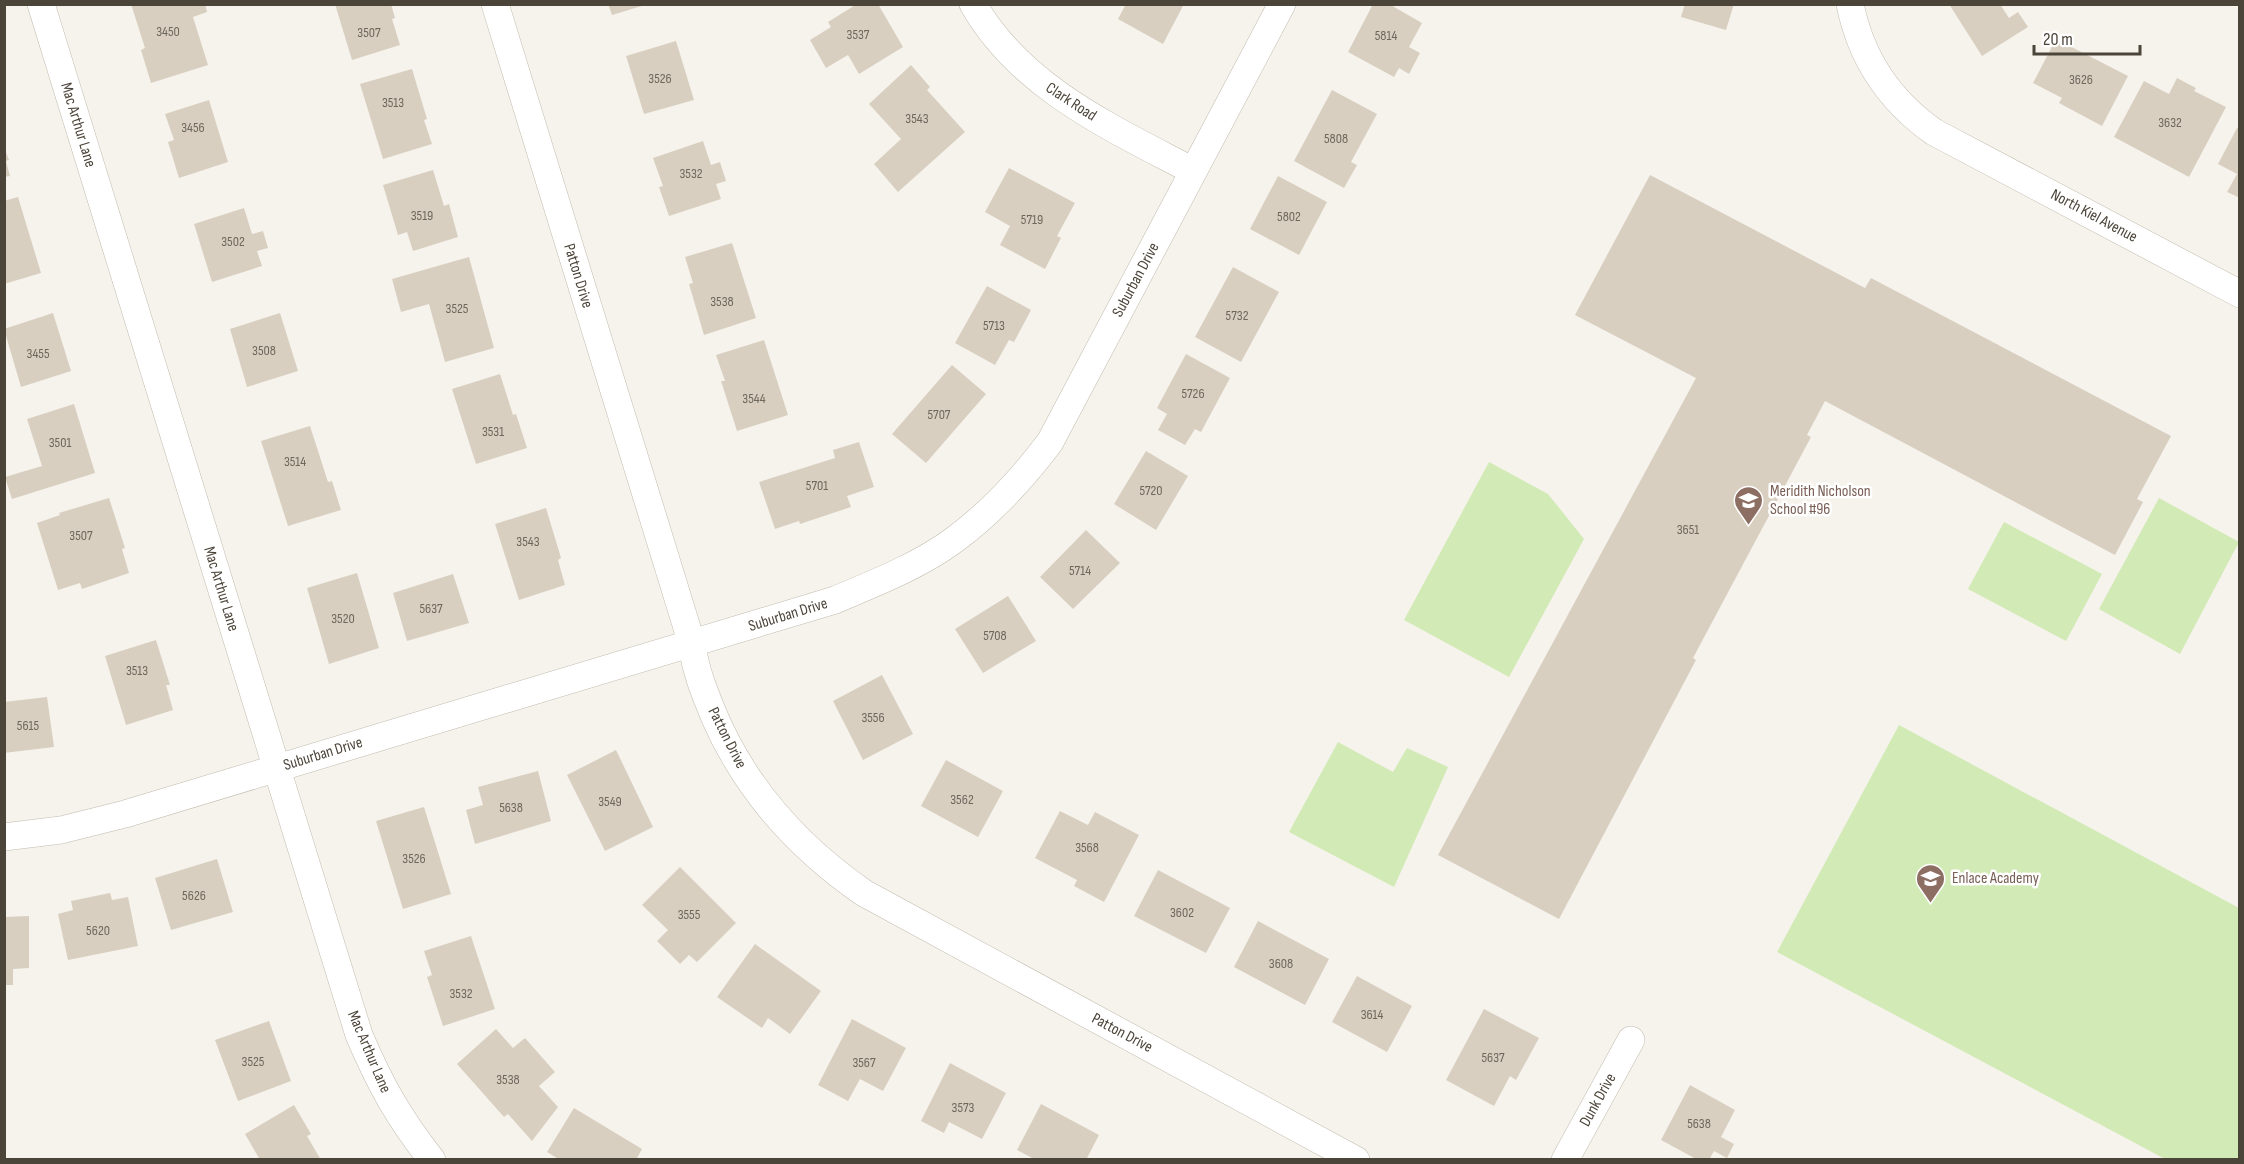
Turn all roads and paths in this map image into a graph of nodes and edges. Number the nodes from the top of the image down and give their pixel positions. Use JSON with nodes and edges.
{"nodes":[{"id":1,"x":41,"y":4,"type":"edge"},
{"id":2,"x":495,"y":4,"type":"edge"},
{"id":3,"x":972,"y":4,"type":"edge"},
{"id":4,"x":1282,"y":4,"type":"edge"},
{"id":5,"x":1850,"y":4,"type":"edge"},
{"id":6,"x":1193,"y":171,"type":"junction"},
{"id":7,"x":2240,"y":294,"type":"edge"},
{"id":8,"x":692,"y":644,"type":"junction"},
{"id":9,"x":276,"y":768,"type":"junction"},
{"id":10,"x":4,"y":837,"type":"edge"},
{"id":11,"x":1631,"y":1040,"type":"dead end"},
{"id":12,"x":432,"y":1160,"type":"edge"},
{"id":13,"x":1356,"y":1160,"type":"edge"},
{"id":14,"x":1565,"y":1160,"type":"edge"}],
"edges":[{"from":1,"to":9,"type":"street","name":"Mac Arthur Lane"},
{"from":2,"to":8,"type":"street","name":"Patton Drive"},
{"from":3,"to":6,"type":"street","name":"Clark Road"},
{"from":4,"to":6,"type":"street","name":"Suburban Drive"},
{"from":5,"to":7,"type":"street","name":"North Kiel Avenue"},
{"from":6,"to":8,"type":"street","name":"Suburban Drive"},
{"from":8,"to":9,"type":"street","name":"Suburban Drive"},
{"from":8,"to":13,"type":"street","name":"Patton Drive"},
{"from":9,"to":10,"type":"street","name":"Suburban Drive"},
{"from":9,"to":12,"type":"street","name":"Mac Arthur Lane"},
{"from":11,"to":14,"type":"street","name":"Dunk Drive"}]}
